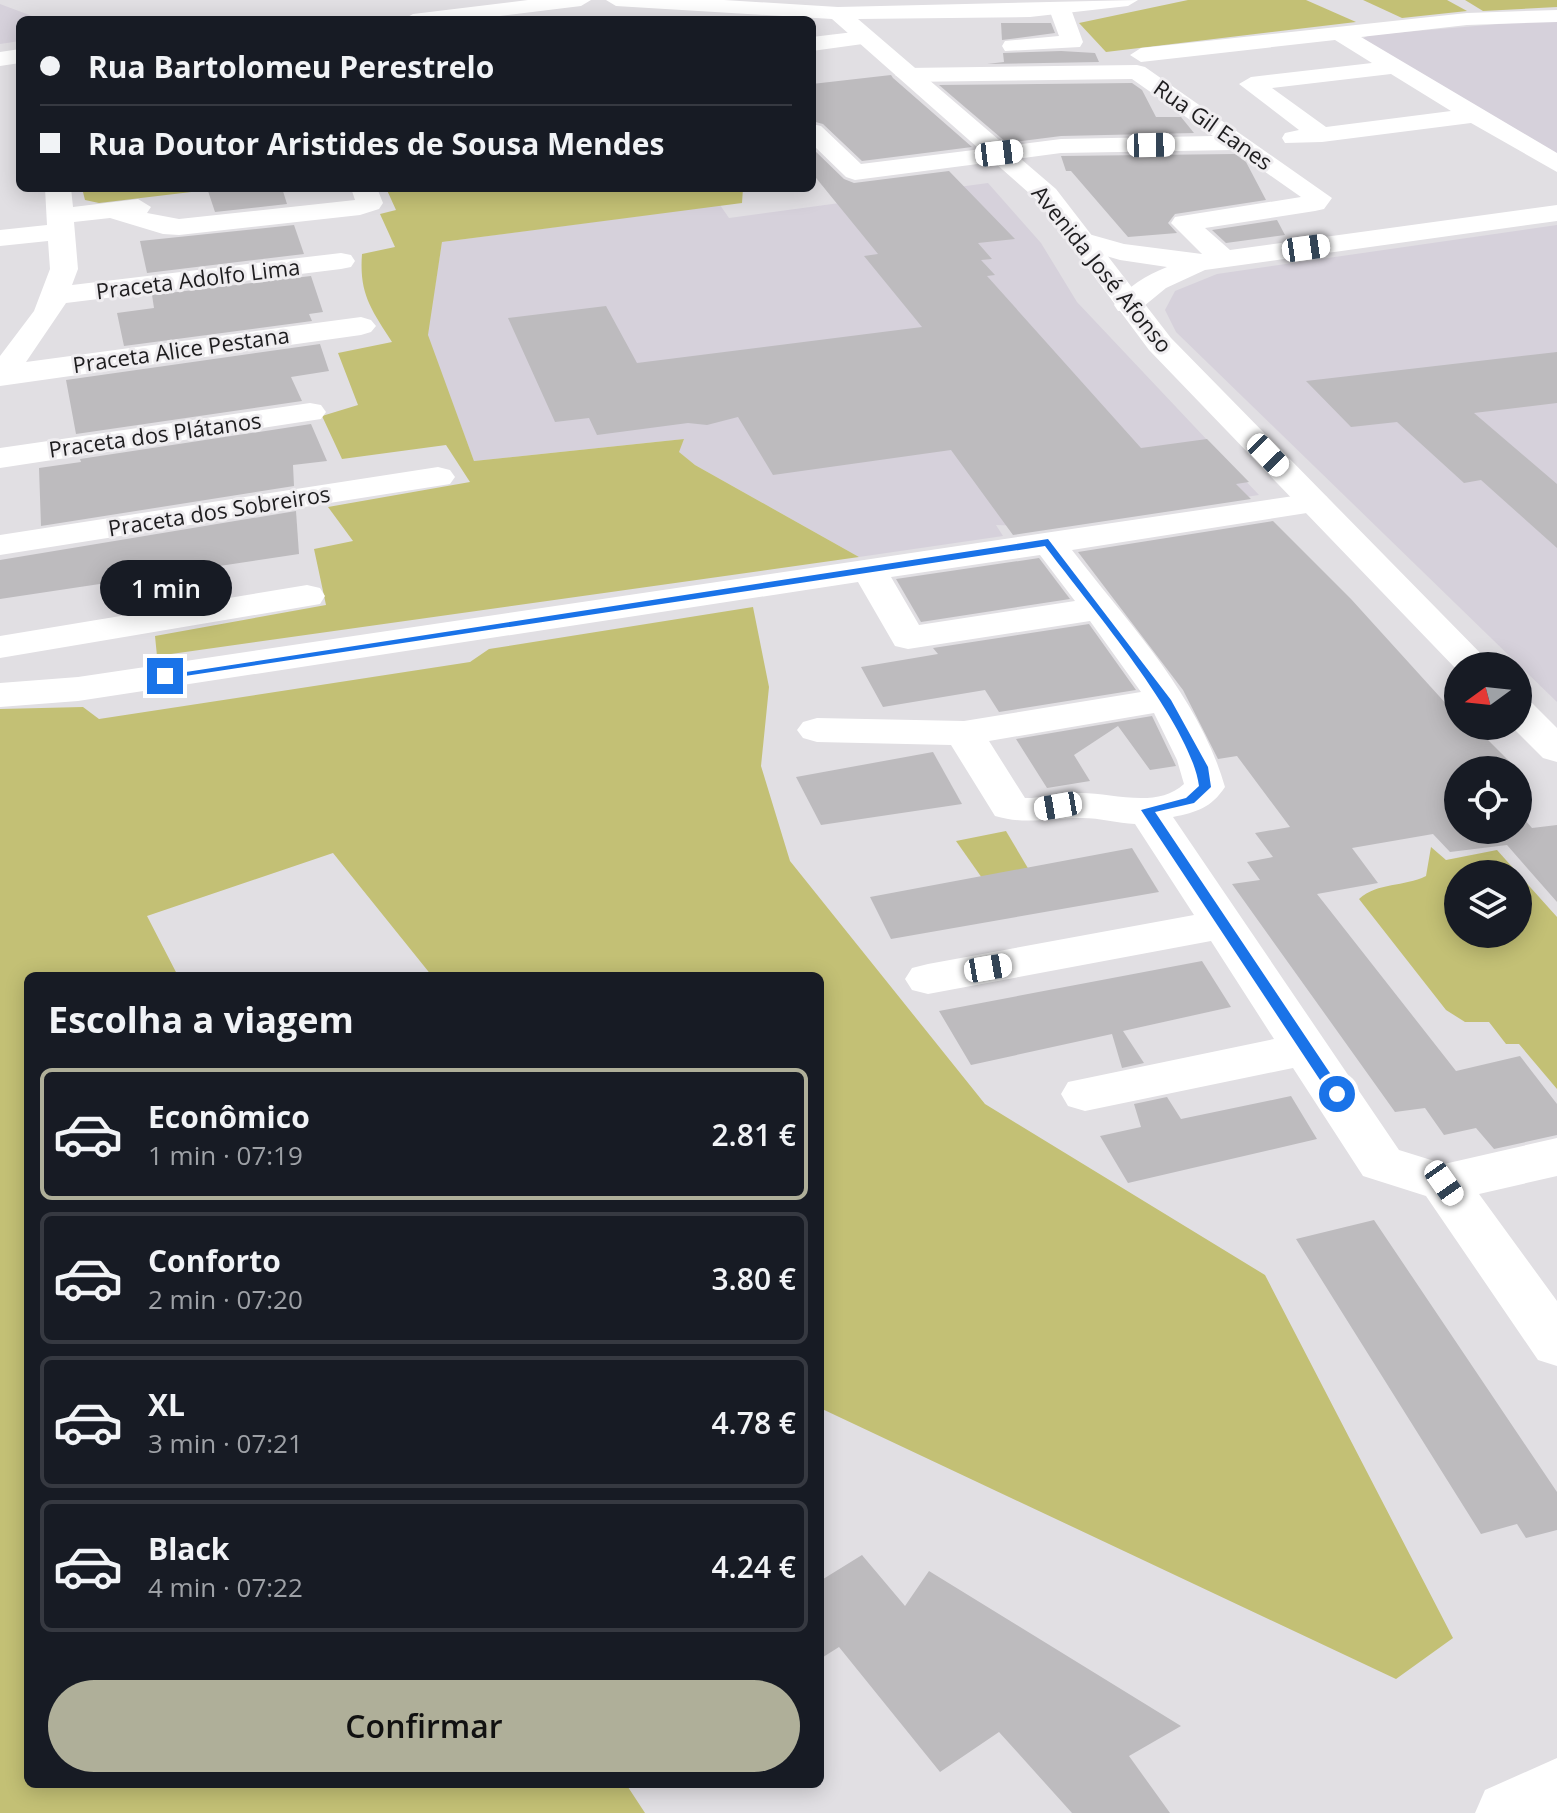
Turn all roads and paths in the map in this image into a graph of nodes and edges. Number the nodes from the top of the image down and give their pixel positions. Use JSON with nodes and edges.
{"nodes":[{"id":1,"x":581,"y":0,"type":"edge"},
{"id":2,"x":616,"y":0,"type":"edge"},
{"id":3,"x":1128,"y":0,"type":"edge"},
{"id":4,"x":1060,"y":9,"type":"junction"},
{"id":5,"x":838,"y":13,"type":"junction"},
{"id":6,"x":447,"y":16,"type":"edge"},
{"id":7,"x":1557,"y":16,"type":"edge"},
{"id":8,"x":1338,"y":33,"type":"junction"},
{"id":9,"x":868,"y":43,"type":"junction"},
{"id":10,"x":816,"y":44,"type":"edge"},
{"id":11,"x":985,"y":46,"type":"dead end"},
{"id":12,"x":906,"y":47,"type":"dead end"},
{"id":13,"x":1141,"y":55,"type":"dead end"},
{"id":14,"x":1394,"y":67,"type":"junction"},
{"id":15,"x":906,"y":75,"type":"junction"},
{"id":16,"x":1180,"y":101,"type":"junction"},
{"id":17,"x":1132,"y":102,"type":"dead end"},
{"id":18,"x":974,"y":104,"type":"dead end"},
{"id":19,"x":942,"y":105,"type":"junction"},
{"id":20,"x":1474,"y":115,"type":"junction"},
{"id":21,"x":816,"y":135,"type":"edge"},
{"id":22,"x":1322,"y":135,"type":"junction"},
{"id":23,"x":1283,"y":140,"type":"dead end"},
{"id":24,"x":1240,"y":143,"type":"junction"},
{"id":25,"x":999,"y":153,"type":"junction"},
{"id":26,"x":1557,"y":164,"type":"edge"},
{"id":27,"x":266,"y":192,"type":"edge"},
{"id":28,"x":366,"y":192,"type":"edge"},
{"id":29,"x":111,"y":210,"type":"junction"},
{"id":30,"x":61,"y":211,"type":"edge"},
{"id":31,"x":1557,"y":213,"type":"edge"},
{"id":32,"x":0,"y":238,"type":"edge"},
{"id":33,"x":1085,"y":241,"type":"junction"},
{"id":34,"x":341,"y":261,"type":"dead end"},
{"id":35,"x":1212,"y":261,"type":"junction"},
{"id":36,"x":54,"y":296,"type":"junction"},
{"id":37,"x":1128,"y":305,"type":"junction"},
{"id":38,"x":361,"y":326,"type":"dead end"},
{"id":39,"x":0,"y":376,"type":"edge"},
{"id":40,"x":310,"y":412,"type":"dead end"},
{"id":41,"x":0,"y":458,"type":"edge"},
{"id":42,"x":438,"y":477,"type":"dead end"},
{"id":43,"x":1314,"y":503,"type":"junction"},
{"id":44,"x":1048,"y":542,"type":"junction"},
{"id":45,"x":0,"y":545,"type":"edge"},
{"id":46,"x":869,"y":570,"type":"junction"},
{"id":47,"x":307,"y":596,"type":"dead end"},
{"id":48,"x":1097,"y":609,"type":"junction"},
{"id":49,"x":121,"y":626,"type":"junction"},
{"id":50,"x":0,"y":647,"type":"edge"},
{"id":51,"x":1460,"y":652,"type":"edge"},
{"id":52,"x":129,"y":681,"type":"junction"},
{"id":53,"x":0,"y":695,"type":"edge"},
{"id":54,"x":1165,"y":700,"type":"junction"},
{"id":55,"x":1532,"y":725,"type":"edge"},
{"id":56,"x":817,"y":730,"type":"dead end"},
{"id":57,"x":964,"y":733,"type":"junction"},
{"id":58,"x":1557,"y":750,"type":"edge"},
{"id":59,"x":1147,"y":810,"type":"junction"},
{"id":60,"x":1224,"y":924,"type":"junction"},
{"id":61,"x":928,"y":979,"type":"dead end"},
{"id":62,"x":1307,"y":1049,"type":"junction"},
{"id":63,"x":1085,"y":1094,"type":"dead end"},
{"id":64,"x":1557,"y":1157,"type":"edge"},
{"id":65,"x":1444,"y":1183,"type":"junction"},
{"id":66,"x":1557,"y":1344,"type":"edge"},
{"id":67,"x":1557,"y":1790,"type":"edge"},
{"id":68,"x":1509,"y":1813,"type":"edge"}],
"edges":[{"from":1,"to":6,"type":"street"},
{"from":2,"to":5,"type":"street"},
{"from":3,"to":4,"type":"street"},
{"from":4,"to":5,"type":"street"},
{"from":4,"to":11,"type":"street"},
{"from":5,"to":9,"type":"street","name":"Avenida José Afonso"},
{"from":7,"to":8,"type":"street"},
{"from":8,"to":13,"type":"street"},
{"from":8,"to":14,"type":"street"},
{"from":9,"to":10,"type":"street"},
{"from":9,"to":12,"type":"street"},
{"from":9,"to":15,"type":"street","name":"Avenida José Afonso"},
{"from":14,"to":20,"type":"street"},
{"from":14,"to":22,"type":"street"},
{"from":15,"to":16,"type":"street","name":"Rua Gil Eanes"},
{"from":15,"to":19,"type":"street","name":"Avenida José Afonso"},
{"from":16,"to":17,"type":"street"},
{"from":16,"to":24,"type":"street","name":"Rua Gil Eanes"},
{"from":18,"to":19,"type":"street"},
{"from":19,"to":25,"type":"street","name":"Avenida José Afonso"},
{"from":20,"to":22,"type":"street"},
{"from":20,"to":26,"type":"street"},
{"from":21,"to":25,"type":"street"},
{"from":22,"to":23,"type":"street"},
{"from":24,"to":25,"type":"street"},
{"from":24,"to":35,"type":"street","name":"Rua Gil Eanes"},
{"from":25,"to":33,"type":"street","name":"Avenida José Afonso"},
{"from":27,"to":29,"type":"street"},
{"from":28,"to":29,"type":"street"},
{"from":29,"to":30,"type":"street"},
{"from":30,"to":32,"type":"street"},
{"from":30,"to":36,"type":"street"},
{"from":31,"to":35,"type":"street"},
{"from":33,"to":35,"type":"street"},
{"from":33,"to":37,"type":"street","name":"Avenida José Afonso"},
{"from":34,"to":36,"type":"street","name":"Praceta Adolfo Lima"},
{"from":35,"to":37,"type":"street"},
{"from":36,"to":39,"type":"street"},
{"from":37,"to":43,"type":"street","name":"Avenida José Afonso"},
{"from":38,"to":39,"type":"street","name":"Praceta Alice Pestana"},
{"from":40,"to":41,"type":"street","name":"Praceta dos Plátanos"},
{"from":42,"to":45,"type":"street","name":"Praceta dos Sobreiros"},
{"from":43,"to":44,"type":"street"},
{"from":43,"to":51,"type":"street","name":"Avenida José Afonso"},
{"from":44,"to":46,"type":"street"},
{"from":44,"to":48,"type":"street"},
{"from":46,"to":48,"type":"street"},
{"from":46,"to":52,"type":"street"},
{"from":47,"to":49,"type":"street"},
{"from":48,"to":54,"type":"street"},
{"from":49,"to":50,"type":"street"},
{"from":49,"to":52,"type":"street"},
{"from":52,"to":53,"type":"street"},
{"from":54,"to":57,"type":"street"},
{"from":54,"to":59,"type":"street"},
{"from":55,"to":58,"type":"street"},
{"from":56,"to":57,"type":"street"},
{"from":57,"to":59,"type":"street"},
{"from":59,"to":60,"type":"street"},
{"from":60,"to":61,"type":"street"},
{"from":60,"to":62,"type":"street"},
{"from":62,"to":63,"type":"street"},
{"from":62,"to":65,"type":"street"},
{"from":64,"to":65,"type":"street"},
{"from":65,"to":66,"type":"street"},
{"from":67,"to":68,"type":"street"}]}
